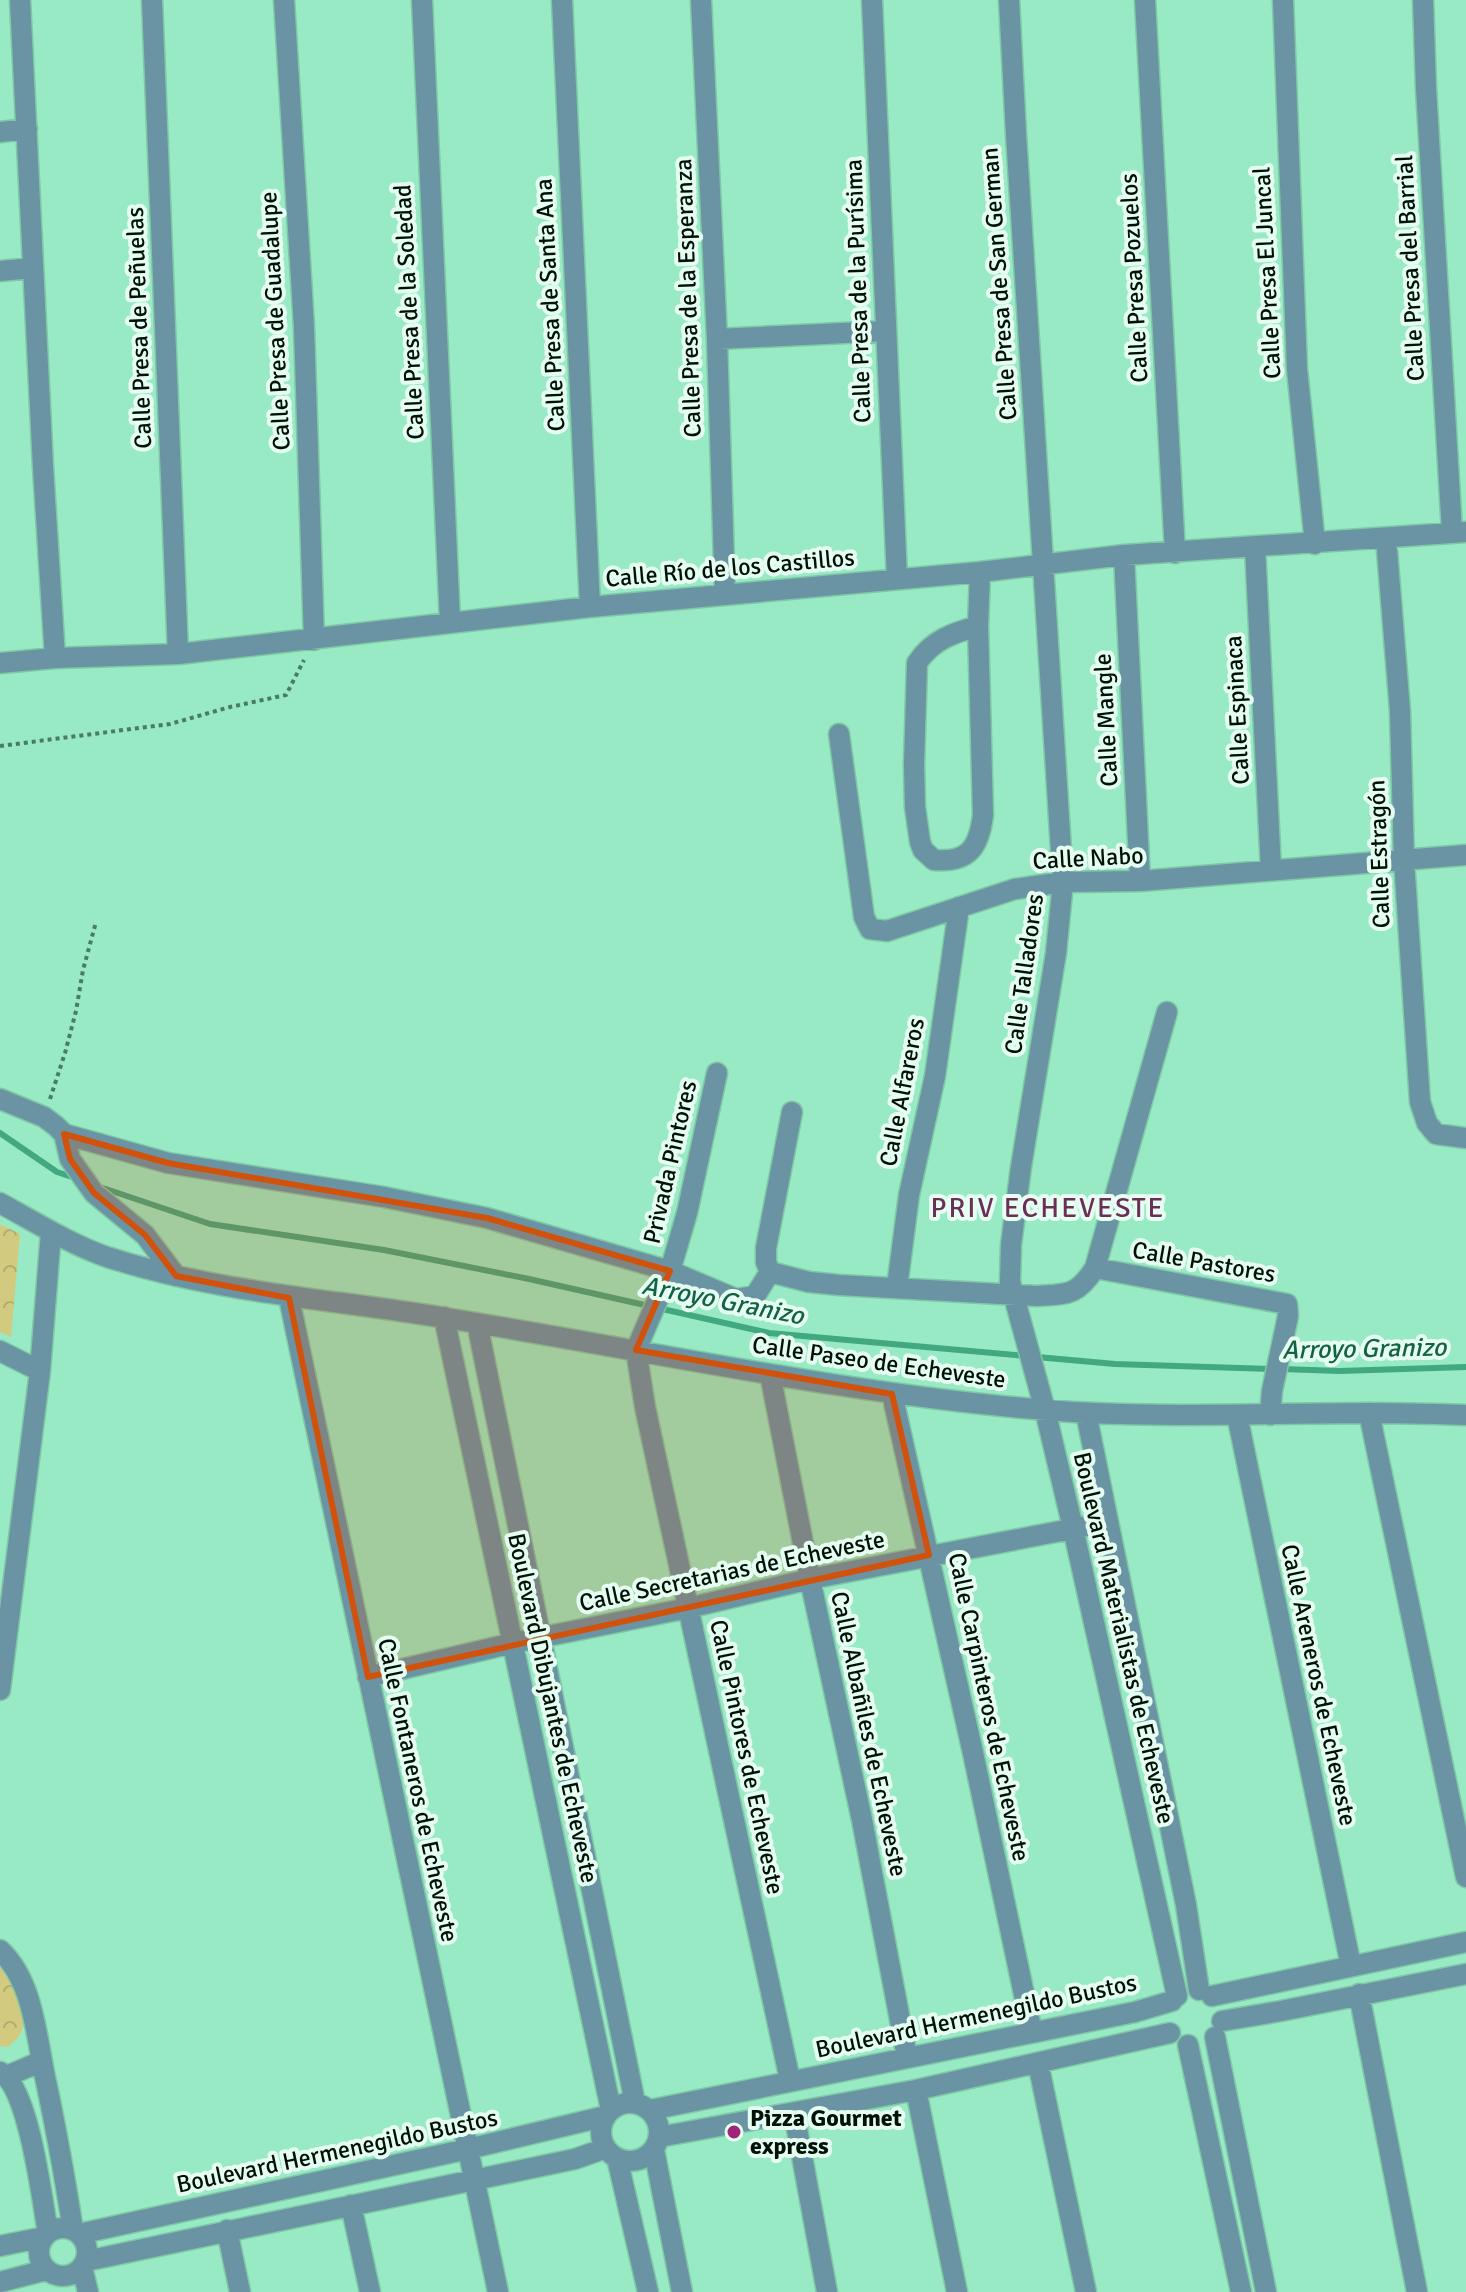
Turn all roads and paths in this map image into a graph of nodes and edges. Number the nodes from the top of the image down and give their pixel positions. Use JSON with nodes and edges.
{"nodes":[{"id":1,"x":20,"y":0,"type":"edge"},
{"id":2,"x":152,"y":0,"type":"edge"},
{"id":3,"x":284,"y":0,"type":"edge"},
{"id":4,"x":422,"y":0,"type":"edge"},
{"id":5,"x":562,"y":0,"type":"edge"},
{"id":6,"x":701,"y":0,"type":"edge"},
{"id":7,"x":872,"y":0,"type":"edge"},
{"id":8,"x":1009,"y":0,"type":"edge"},
{"id":9,"x":1145,"y":0,"type":"edge"},
{"id":10,"x":1283,"y":0,"type":"edge"},
{"id":11,"x":1423,"y":0,"type":"edge"},
{"id":12,"x":27,"y":129,"type":"junction"},
{"id":13,"x":0,"y":132,"type":"edge"},
{"id":14,"x":33,"y":268,"type":"junction"},
{"id":15,"x":0,"y":271,"type":"edge"},
{"id":16,"x":886,"y":331,"type":"junction"},
{"id":17,"x":717,"y":339,"type":"junction"},
{"id":18,"x":1459,"y":532,"type":"edge"},
{"id":19,"x":1386,"y":538,"type":"junction"},
{"id":20,"x":1315,"y":544,"type":"junction"},
{"id":21,"x":1255,"y":547,"type":"junction"},
{"id":22,"x":1175,"y":553,"type":"junction"},
{"id":23,"x":1124,"y":555,"type":"junction"},
{"id":24,"x":1043,"y":564,"type":"junction"},
{"id":25,"x":980,"y":572,"type":"junction"},
{"id":26,"x":897,"y":579,"type":"junction"},
{"id":27,"x":725,"y":595,"type":"junction"},
{"id":28,"x":590,"y":607,"type":"junction"},
{"id":29,"x":450,"y":622,"type":"junction"},
{"id":30,"x":978,"y":626,"type":"junction"},
{"id":31,"x":314,"y":640,"type":"junction"},
{"id":32,"x":178,"y":654,"type":"junction"},
{"id":33,"x":55,"y":658,"type":"junction"},
{"id":34,"x":0,"y":663,"type":"edge"},
{"id":35,"x":839,"y":734,"type":"dead end"},
{"id":36,"x":0,"y":746,"type":"edge"},
{"id":37,"x":1466,"y":855,"type":"edge"},
{"id":38,"x":1404,"y":860,"type":"junction"},
{"id":39,"x":1271,"y":870,"type":"junction"},
{"id":40,"x":1140,"y":881,"type":"junction"},
{"id":41,"x":1063,"y":882,"type":"junction"},
{"id":42,"x":959,"y":907,"type":"junction"},
{"id":43,"x":96,"y":922,"type":"dead end"},
{"id":44,"x":1167,"y":1012,"type":"dead end"},
{"id":45,"x":717,"y":1073,"type":"dead end"},
{"id":46,"x":0,"y":1099,"type":"edge"},
{"id":47,"x":792,"y":1112,"type":"dead end"},
{"id":48,"x":44,"y":1117,"type":"junction"},
{"id":49,"x":64,"y":1134,"type":"junction"},
{"id":50,"x":1466,"y":1138,"type":"edge"},
{"id":51,"x":0,"y":1203,"type":"edge"},
{"id":52,"x":51,"y":1232,"type":"junction"},
{"id":53,"x":1095,"y":1268,"type":"junction"},
{"id":54,"x":770,"y":1272,"type":"junction"},
{"id":55,"x":176,"y":1276,"type":"junction"},
{"id":56,"x":667,"y":1280,"type":"junction"},
{"id":57,"x":897,"y":1287,"type":"junction"},
{"id":58,"x":289,"y":1298,"type":"junction"},
{"id":59,"x":1014,"y":1300,"type":"junction"},
{"id":60,"x":444,"y":1317,"type":"junction"},
{"id":61,"x":477,"y":1323,"type":"junction"},
{"id":62,"x":636,"y":1350,"type":"junction"},
{"id":63,"x":0,"y":1351,"type":"edge"},
{"id":64,"x":40,"y":1371,"type":"junction"},
{"id":65,"x":770,"y":1374,"type":"junction"},
{"id":66,"x":892,"y":1394,"type":"junction"},
{"id":67,"x":1045,"y":1410,"type":"junction"},
{"id":68,"x":1086,"y":1413,"type":"junction"},
{"id":69,"x":1369,"y":1413,"type":"junction"},
{"id":70,"x":1237,"y":1415,"type":"junction"},
{"id":71,"x":1270,"y":1415,"type":"junction"},
{"id":72,"x":1466,"y":1415,"type":"edge"},
{"id":73,"x":1108,"y":1522,"type":"junction"},
{"id":74,"x":1073,"y":1528,"type":"junction"},
{"id":75,"x":929,"y":1555,"type":"junction"},
{"id":76,"x":810,"y":1579,"type":"junction"},
{"id":77,"x":688,"y":1608,"type":"junction"},
{"id":78,"x":542,"y":1638,"type":"junction"},
{"id":79,"x":513,"y":1643,"type":"junction"},
{"id":80,"x":368,"y":1677,"type":"junction"},
{"id":81,"x":0,"y":1690,"type":"edge"},
{"id":82,"x":1466,"y":1877,"type":"edge"},
{"id":83,"x":1466,"y":1942,"type":"edge"},
{"id":84,"x":0,"y":1950,"type":"edge"},
{"id":85,"x":1351,"y":1966,"type":"junction"},
{"id":86,"x":1466,"y":1974,"type":"edge"},
{"id":87,"x":1205,"y":1993,"type":"junction"},
{"id":88,"x":1359,"y":1994,"type":"junction"},
{"id":89,"x":1174,"y":1998,"type":"junction"},
{"id":90,"x":1219,"y":2029,"type":"junction"},
{"id":91,"x":1032,"y":2032,"type":"junction"},
{"id":92,"x":1170,"y":2033,"type":"junction"},
{"id":93,"x":1188,"y":2045,"type":"junction"},
{"id":94,"x":907,"y":2057,"type":"junction"},
{"id":95,"x":42,"y":2061,"type":"junction"},
{"id":96,"x":1038,"y":2063,"type":"junction"},
{"id":97,"x":3,"y":2074,"type":"edge"},
{"id":98,"x":790,"y":2080,"type":"junction"},
{"id":99,"x":916,"y":2090,"type":"junction"},
{"id":100,"x":643,"y":2106,"type":"junction"},
{"id":101,"x":608,"y":2113,"type":"junction"},
{"id":102,"x":794,"y":2113,"type":"junction"},
{"id":103,"x":657,"y":2144,"type":"junction"},
{"id":104,"x":468,"y":2149,"type":"junction"},
{"id":105,"x":611,"y":2153,"type":"junction"},
{"id":106,"x":474,"y":2180,"type":"junction"},
{"id":107,"x":351,"y":2205,"type":"junction"},
{"id":108,"x":227,"y":2230,"type":"junction"},
{"id":109,"x":76,"y":2232,"type":"junction"},
{"id":110,"x":46,"y":2235,"type":"junction"},
{"id":111,"x":0,"y":2246,"type":"edge"},
{"id":112,"x":84,"y":2264,"type":"junction"},
{"id":113,"x":52,"y":2279,"type":"edge"},
{"id":114,"x":0,"y":2282,"type":"edge"},
{"id":115,"x":88,"y":2292,"type":"edge"},
{"id":116,"x":240,"y":2292,"type":"edge"},
{"id":117,"x":370,"y":2292,"type":"edge"},
{"id":118,"x":498,"y":2292,"type":"edge"},
{"id":119,"x":648,"y":2292,"type":"edge"},
{"id":120,"x":682,"y":2292,"type":"edge"},
{"id":121,"x":827,"y":2292,"type":"edge"},
{"id":122,"x":957,"y":2292,"type":"edge"},
{"id":123,"x":1086,"y":2292,"type":"edge"},
{"id":124,"x":1241,"y":2292,"type":"edge"},
{"id":125,"x":1266,"y":2292,"type":"edge"},
{"id":126,"x":1417,"y":2292,"type":"edge"}],
"edges":[{"from":1,"to":12,"type":"street"},
{"from":2,"to":32,"type":"street","name":"Calle Presa de Peñuelas"},
{"from":3,"to":31,"type":"street","name":"Calle Presa de Guadalupe"},
{"from":4,"to":29,"type":"street","name":"Calle Presa de la Soledad"},
{"from":5,"to":28,"type":"street","name":"Calle Presa de Santa Ana"},
{"from":6,"to":17,"type":"street","name":"Calle Presa de la Esperanza"},
{"from":7,"to":16,"type":"street","name":"Calle Presa de la Purísima"},
{"from":8,"to":24,"type":"street","name":"Calle Presa de San German"},
{"from":9,"to":22,"type":"street","name":"Calle Presa Pozuelos"},
{"from":10,"to":20,"type":"street","name":"Calle Presa El Juncal"},
{"from":11,"to":18,"type":"street","name":"Calle Presa del Barrial"},
{"from":12,"to":13,"type":"street"},
{"from":12,"to":14,"type":"street"},
{"from":14,"to":15,"type":"street"},
{"from":14,"to":33,"type":"street"},
{"from":16,"to":17,"type":"street"},
{"from":16,"to":26,"type":"street","name":"Calle Presa de la Purísima"},
{"from":17,"to":27,"type":"street","name":"Calle Presa de la Esperanza"},
{"from":18,"to":19,"type":"street","name":"Calle Río de los Castillos"},
{"from":19,"to":20,"type":"street","name":"Calle Río de los Castillos"},
{"from":19,"to":38,"type":"street","name":"Calle Estragón"},
{"from":20,"to":21,"type":"street","name":"Calle Río de los Castillos"},
{"from":21,"to":22,"type":"street","name":"Calle Río de los Castillos"},
{"from":21,"to":39,"type":"street","name":"Calle Espinaca"},
{"from":22,"to":23,"type":"street","name":"Calle Río de los Castillos"},
{"from":23,"to":24,"type":"street","name":"Calle Río de los Castillos"},
{"from":23,"to":40,"type":"street","name":"Calle Mangle"},
{"from":24,"to":25,"type":"street","name":"Calle Río de los Castillos"},
{"from":24,"to":41,"type":"street","name":"Calle Talladores"},
{"from":25,"to":26,"type":"street","name":"Calle Río de los Castillos"},
{"from":25,"to":30,"type":"street"},
{"from":26,"to":27,"type":"street","name":"Calle Río de los Castillos"},
{"from":27,"to":28,"type":"street","name":"Calle Río de los Castillos"},
{"from":28,"to":29,"type":"street","name":"Calle Río de los Castillos"},
{"from":29,"to":31,"type":"street","name":"Calle Río de los Castillos"},
{"from":30,"to":30,"type":"street"},
{"from":31,"to":32,"type":"street","name":"Calle Río de los Castillos"},
{"from":31,"to":36,"type":"path"},
{"from":32,"to":33,"type":"street","name":"Calle Río de los Castillos"},
{"from":33,"to":34,"type":"street","name":"Calle Río de los Castillos"},
{"from":35,"to":42,"type":"street","name":"Calle Nabo"},
{"from":37,"to":38,"type":"street","name":"Calle Nabo"},
{"from":38,"to":39,"type":"street","name":"Calle Nabo"},
{"from":38,"to":50,"type":"street","name":"Calle Estragón"},
{"from":39,"to":40,"type":"street","name":"Calle Nabo"},
{"from":40,"to":41,"type":"street","name":"Calle Nabo"},
{"from":41,"to":42,"type":"street","name":"Calle Nabo"},
{"from":41,"to":59,"type":"street","name":"Calle Talladores"},
{"from":42,"to":57,"type":"street","name":"Calle Alfareros"},
{"from":43,"to":48,"type":"path"},
{"from":44,"to":53,"type":"street"},
{"from":45,"to":56,"type":"street","name":"Privada Pintores"},
{"from":46,"to":48,"type":"street"},
{"from":47,"to":54,"type":"street"},
{"from":48,"to":49,"type":"street"},
{"from":49,"to":55,"type":"street"},
{"from":49,"to":56,"type":"street"},
{"from":51,"to":52,"type":"street","name":"Calle Paseo de Echeveste"},
{"from":52,"to":55,"type":"street","name":"Calle Paseo de Echeveste"},
{"from":52,"to":64,"type":"street"},
{"from":53,"to":59,"type":"street"},
{"from":53,"to":71,"type":"street","name":"Calle Pastores"},
{"from":54,"to":56,"type":"street"},
{"from":54,"to":57,"type":"street"},
{"from":55,"to":58,"type":"street","name":"Calle Paseo de Echeveste"},
{"from":56,"to":62,"type":"street","name":"Privada Pintores"},
{"from":57,"to":59,"type":"street"},
{"from":58,"to":60,"type":"street","name":"Calle Paseo de Echeveste"},
{"from":58,"to":80,"type":"street","name":"Calle Fontaneros de Echeveste"},
{"from":59,"to":67,"type":"street","name":"Boulevard Materialistas de Echeveste"},
{"from":60,"to":61,"type":"street","name":"Calle Paseo de Echeveste"},
{"from":60,"to":79,"type":"street","name":"Boulevard Dibujantes de Echeveste"},
{"from":61,"to":62,"type":"street","name":"Calle Paseo de Echeveste"},
{"from":61,"to":78,"type":"street","name":"Boulevard Dibujantes de Echeveste"},
{"from":62,"to":65,"type":"street","name":"Calle Paseo de Echeveste"},
{"from":62,"to":77,"type":"street","name":"Calle Pintores de Echeveste"},
{"from":63,"to":64,"type":"street"},
{"from":64,"to":81,"type":"street"},
{"from":65,"to":66,"type":"street","name":"Calle Paseo de Echeveste"},
{"from":65,"to":76,"type":"street","name":"Calle Albañiles de Echeveste"},
{"from":66,"to":67,"type":"street","name":"Calle Paseo de Echeveste"},
{"from":66,"to":75,"type":"street","name":"Calle Carpinteros de Echeveste"},
{"from":67,"to":68,"type":"street","name":"Calle Paseo de Echeveste"},
{"from":67,"to":74,"type":"street","name":"Boulevard Materialistas de Echeveste"},
{"from":68,"to":70,"type":"street","name":"Calle Paseo de Echeveste"},
{"from":68,"to":73,"type":"street","name":"Boulevard Materialistas de Echeveste"},
{"from":69,"to":71,"type":"street","name":"Calle Paseo de Echeveste"},
{"from":69,"to":72,"type":"street","name":"Calle Paseo de Echeveste"},
{"from":69,"to":82,"type":"street"},
{"from":70,"to":71,"type":"street","name":"Calle Paseo de Echeveste"},
{"from":70,"to":85,"type":"street","name":"Calle Areneros de Echeveste"},
{"from":73,"to":74,"type":"street","name":"Calle Secretarias de Echeveste"},
{"from":73,"to":87,"type":"street","name":"Boulevard Materialistas de Echeveste"},
{"from":74,"to":75,"type":"street","name":"Calle Secretarias de Echeveste"},
{"from":74,"to":89,"type":"street","name":"Boulevard Materialistas de Echeveste"},
{"from":75,"to":76,"type":"street","name":"Calle Secretarias de Echeveste"},
{"from":75,"to":91,"type":"street","name":"Calle Carpinteros de Echeveste"},
{"from":76,"to":77,"type":"street","name":"Calle Secretarias de Echeveste"},
{"from":76,"to":94,"type":"street","name":"Calle Albañiles de Echeveste"},
{"from":77,"to":78,"type":"street","name":"Calle Secretarias de Echeveste"},
{"from":77,"to":98,"type":"street","name":"Calle Pintores de Echeveste"},
{"from":78,"to":79,"type":"street","name":"Calle Secretarias de Echeveste"},
{"from":78,"to":100,"type":"street","name":"Boulevard Dibujantes de Echeveste"},
{"from":79,"to":80,"type":"street","name":"Calle Secretarias de Echeveste"},
{"from":79,"to":101,"type":"street","name":"Boulevard Dibujantes de Echeveste"},
{"from":80,"to":104,"type":"street","name":"Calle Fontaneros de Echeveste"},
{"from":83,"to":85,"type":"street"},
{"from":84,"to":95,"type":"street"},
{"from":85,"to":87,"type":"street"},
{"from":86,"to":88,"type":"street"},
{"from":87,"to":89,"type":"street"},
{"from":87,"to":90,"type":"street"},
{"from":88,"to":90,"type":"street"},
{"from":88,"to":126,"type":"street"},
{"from":89,"to":91,"type":"street","name":"Boulevard Hermenegildo Bustos"},
{"from":89,"to":92,"type":"street"},
{"from":90,"to":93,"type":"street"},
{"from":90,"to":125,"type":"street"},
{"from":91,"to":94,"type":"street","name":"Boulevard Hermenegildo Bustos"},
{"from":92,"to":93,"type":"street"},
{"from":92,"to":96,"type":"street"},
{"from":93,"to":124,"type":"street"},
{"from":94,"to":98,"type":"street","name":"Boulevard Hermenegildo Bustos"},
{"from":95,"to":97,"type":"street"},
{"from":95,"to":109,"type":"street"},
{"from":96,"to":99,"type":"street"},
{"from":96,"to":123,"type":"street"},
{"from":97,"to":110,"type":"street"},
{"from":98,"to":100,"type":"street","name":"Boulevard Hermenegildo Bustos"},
{"from":99,"to":102,"type":"street"},
{"from":99,"to":122,"type":"street"},
{"from":100,"to":101,"type":"street"},
{"from":100,"to":103,"type":"street"},
{"from":101,"to":104,"type":"street","name":"Boulevard Hermenegildo Bustos"},
{"from":101,"to":105,"type":"street"},
{"from":102,"to":103,"type":"street"},
{"from":102,"to":121,"type":"street"},
{"from":103,"to":105,"type":"street"},
{"from":103,"to":120,"type":"street"},
{"from":104,"to":106,"type":"street","name":"Calle Fontaneros de Echeveste"},
{"from":104,"to":109,"type":"street","name":"Boulevard Hermenegildo Bustos"},
{"from":105,"to":106,"type":"street"},
{"from":105,"to":119,"type":"street"},
{"from":106,"to":107,"type":"street"},
{"from":106,"to":118,"type":"street","name":"Calle Fontaneros de Echeveste"},
{"from":107,"to":108,"type":"street"},
{"from":107,"to":117,"type":"street"},
{"from":108,"to":112,"type":"street"},
{"from":108,"to":116,"type":"street"},
{"from":109,"to":110,"type":"street"},
{"from":109,"to":112,"type":"street"},
{"from":110,"to":111,"type":"street"},
{"from":110,"to":113,"type":"street"},
{"from":112,"to":113,"type":"street"},
{"from":112,"to":115,"type":"street"},
{"from":113,"to":114,"type":"street"}]}
